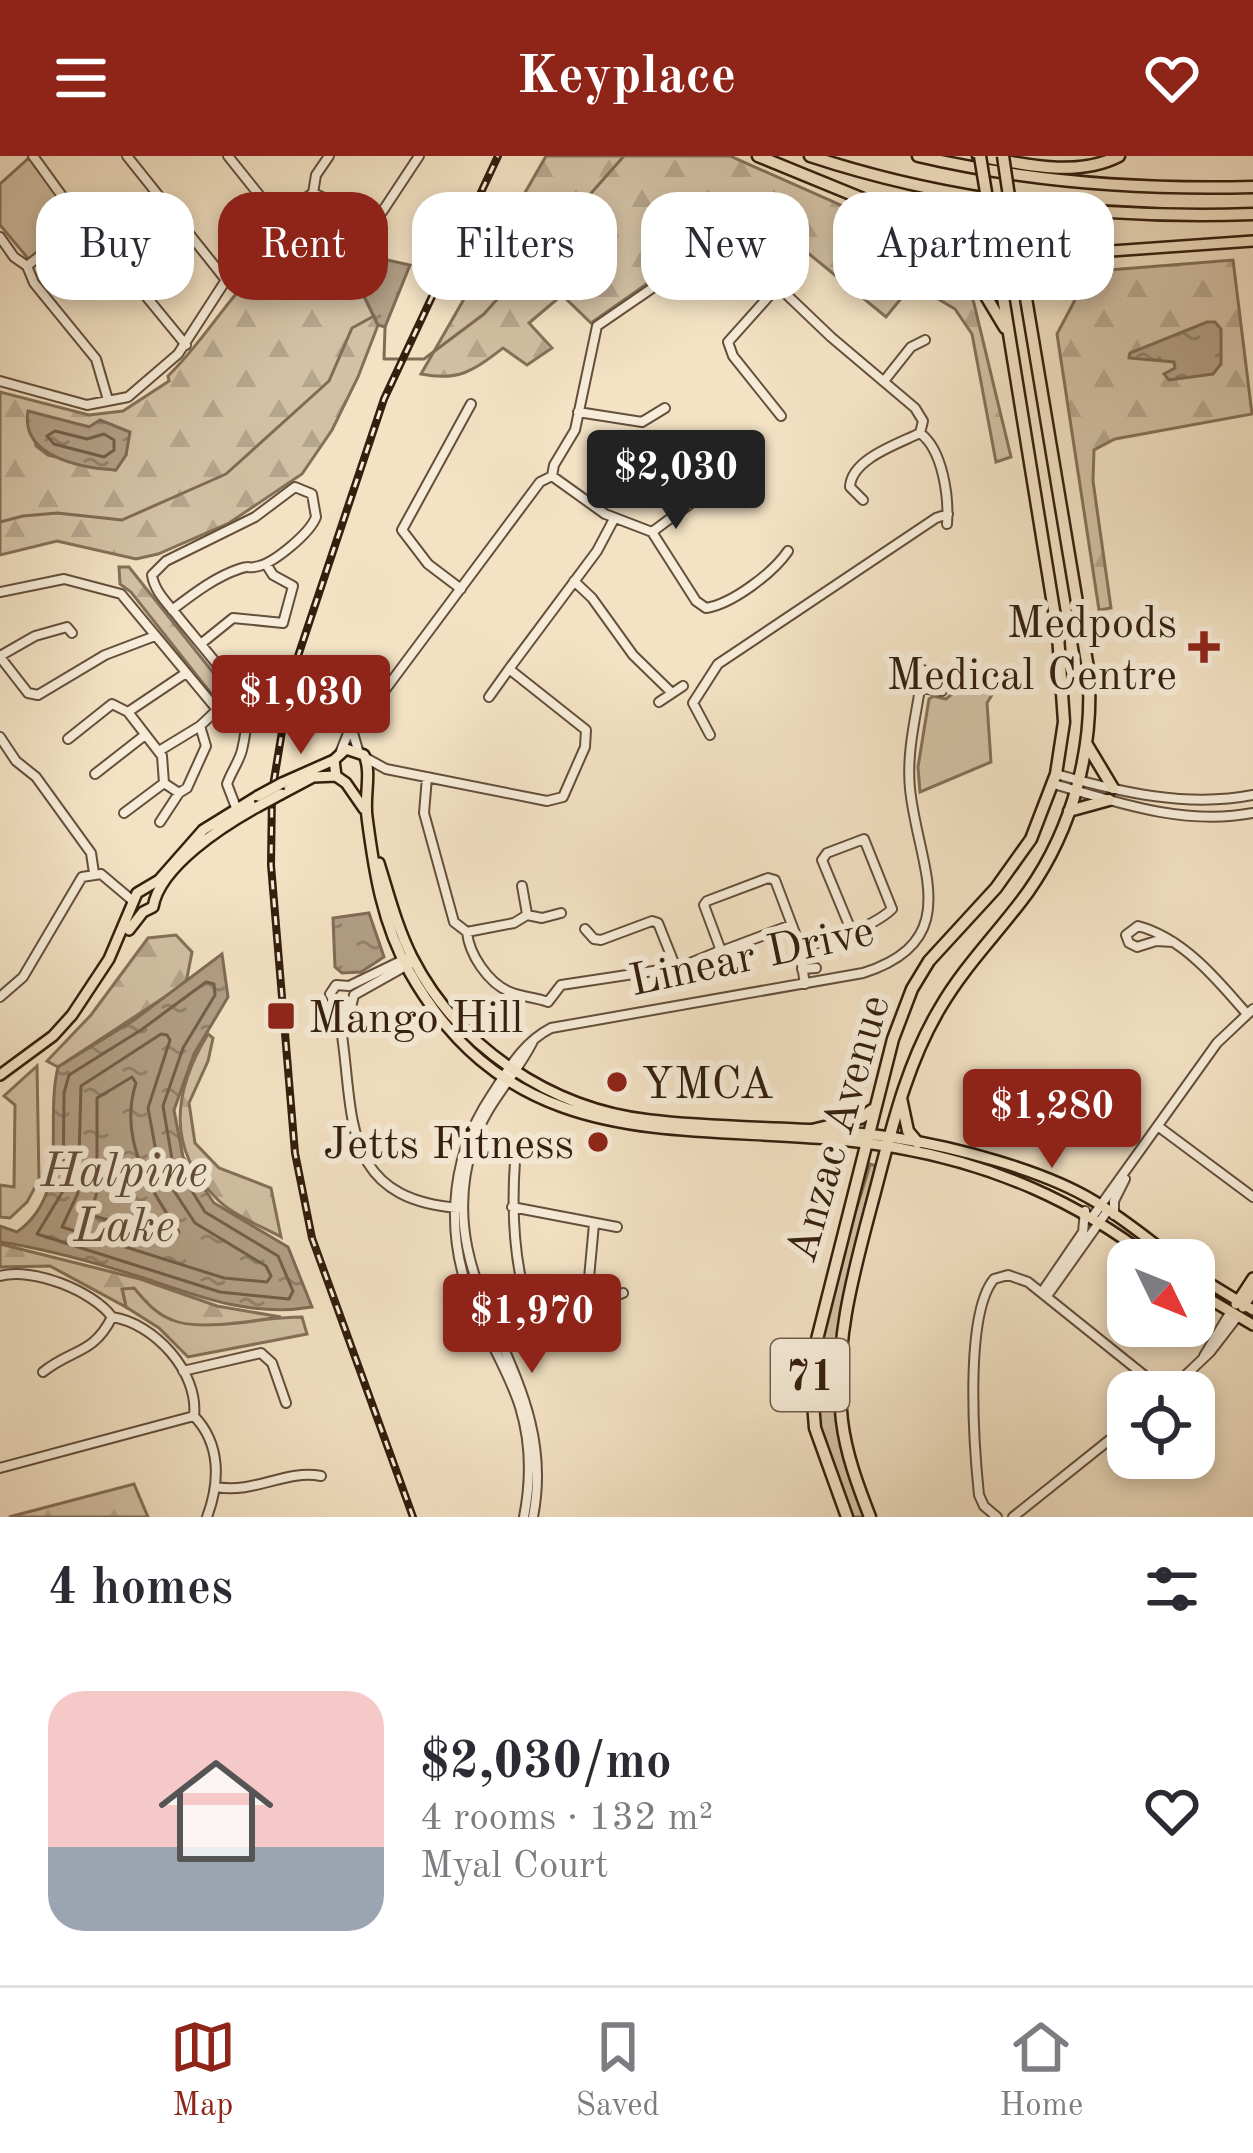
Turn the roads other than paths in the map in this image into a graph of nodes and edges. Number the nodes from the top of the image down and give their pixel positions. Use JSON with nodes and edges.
{"nodes":[{"id":1,"x":32,"y":156,"type":"edge"},
{"id":2,"x":127,"y":156,"type":"edge"},
{"id":3,"x":228,"y":156,"type":"edge"},
{"id":4,"x":329,"y":156,"type":"edge"},
{"id":5,"x":419,"y":156,"type":"edge"},
{"id":6,"x":758,"y":156,"type":"edge"},
{"id":7,"x":810,"y":156,"type":"edge"},
{"id":8,"x":918,"y":156,"type":"edge"},
{"id":9,"x":979,"y":156,"type":"edge"},
{"id":10,"x":1003,"y":156,"type":"edge"},
{"id":11,"x":1119,"y":156,"type":"edge"},
{"id":12,"x":1253,"y":187,"type":"edge"},
{"id":13,"x":62,"y":192,"type":"edge"},
{"id":14,"x":256,"y":192,"type":"edge"},
{"id":15,"x":313,"y":192,"type":"edge"},
{"id":16,"x":846,"y":192,"type":"edge"},
{"id":17,"x":985,"y":192,"type":"edge"},
{"id":18,"x":1009,"y":192,"type":"edge"},
{"id":19,"x":388,"y":207,"type":"edge"},
{"id":20,"x":1253,"y":214,"type":"edge"},
{"id":21,"x":0,"y":237,"type":"edge"},
{"id":22,"x":1253,"y":241,"type":"edge"},
{"id":23,"x":1114,"y":250,"type":"edge"},
{"id":24,"x":36,"y":259,"type":"edge"},
{"id":25,"x":27,"y":266,"type":"junction"},
{"id":26,"x":218,"y":270,"type":"edge"},
{"id":27,"x":218,"y":293,"type":"edge"},
{"id":28,"x":641,"y":295,"type":"edge"},
{"id":29,"x":149,"y":300,"type":"edge"},
{"id":30,"x":766,"y":300,"type":"edge"},
{"id":31,"x":794,"y":300,"type":"edge"},
{"id":32,"x":991,"y":300,"type":"edge"},
{"id":33,"x":1004,"y":300,"type":"edge"},
{"id":34,"x":1025,"y":300,"type":"edge"},
{"id":35,"x":1008,"y":331,"type":"junction"},
{"id":36,"x":925,"y":340,"type":"dead end"},
{"id":37,"x":186,"y":345,"type":"junction"},
{"id":38,"x":0,"y":381,"type":"edge"},
{"id":39,"x":884,"y":381,"type":"junction"},
{"id":40,"x":108,"y":400,"type":"junction"},
{"id":41,"x":471,"y":404,"type":"dead end"},
{"id":42,"x":665,"y":408,"type":"dead end"},
{"id":43,"x":578,"y":412,"type":"junction"},
{"id":44,"x":782,"y":416,"type":"dead end"},
{"id":45,"x":920,"y":433,"type":"junction"},
{"id":46,"x":552,"y":476,"type":"junction"},
{"id":47,"x":724,"y":488,"type":"dead end"},
{"id":48,"x":863,"y":500,"type":"dead end"},
{"id":49,"x":614,"y":520,"type":"junction"},
{"id":50,"x":652,"y":532,"type":"junction"},
{"id":51,"x":788,"y":551,"type":"dead end"},
{"id":52,"x":266,"y":564,"type":"junction"},
{"id":53,"x":574,"y":581,"type":"junction"},
{"id":54,"x":461,"y":590,"type":"junction"},
{"id":55,"x":0,"y":592,"type":"edge"},
{"id":56,"x":172,"y":610,"type":"junction"},
{"id":57,"x":1082,"y":632,"type":"junction"},
{"id":58,"x":72,"y":633,"type":"dead end"},
{"id":59,"x":1058,"y":635,"type":"junction"},
{"id":60,"x":155,"y":636,"type":"junction"},
{"id":61,"x":202,"y":643,"type":"junction"},
{"id":62,"x":0,"y":657,"type":"edge"},
{"id":63,"x":509,"y":669,"type":"junction"},
{"id":64,"x":923,"y":670,"type":"dead end"},
{"id":65,"x":186,"y":673,"type":"junction"},
{"id":66,"x":269,"y":676,"type":"dead end"},
{"id":67,"x":228,"y":683,"type":"junction"},
{"id":68,"x":683,"y":686,"type":"dead end"},
{"id":69,"x":920,"y":688,"type":"junction"},
{"id":70,"x":942,"y":691,"type":"dead end"},
{"id":71,"x":672,"y":693,"type":"junction"},
{"id":72,"x":489,"y":697,"type":"dead end"},
{"id":73,"x":659,"y":702,"type":"dead end"},
{"id":74,"x":218,"y":710,"type":"junction"},
{"id":75,"x":128,"y":712,"type":"junction"},
{"id":76,"x":246,"y":716,"type":"junction"},
{"id":77,"x":351,"y":724,"type":"junction"},
{"id":78,"x":200,"y":726,"type":"junction"},
{"id":79,"x":710,"y":734,"type":"dead end"},
{"id":80,"x":145,"y":735,"type":"junction"},
{"id":81,"x":0,"y":737,"type":"edge"},
{"id":82,"x":68,"y":739,"type":"dead end"},
{"id":83,"x":1086,"y":743,"type":"junction"},
{"id":84,"x":159,"y":751,"type":"junction"},
{"id":85,"x":362,"y":754,"type":"junction"},
{"id":86,"x":337,"y":756,"type":"junction"},
{"id":87,"x":386,"y":769,"type":"junction"},
{"id":88,"x":95,"y":774,"type":"dead end"},
{"id":89,"x":365,"y":775,"type":"junction"},
{"id":90,"x":428,"y":777,"type":"junction"},
{"id":91,"x":1055,"y":779,"type":"junction"},
{"id":92,"x":341,"y":780,"type":"junction"},
{"id":93,"x":164,"y":782,"type":"junction"},
{"id":94,"x":1078,"y":785,"type":"junction"},
{"id":95,"x":281,"y":788,"type":"junction"},
{"id":96,"x":178,"y":793,"type":"junction"},
{"id":97,"x":1111,"y":794,"type":"junction"},
{"id":98,"x":1253,"y":795,"type":"edge"},
{"id":99,"x":1070,"y":811,"type":"junction"},
{"id":100,"x":124,"y":812,"type":"dead end"},
{"id":101,"x":238,"y":812,"type":"junction"},
{"id":102,"x":1253,"y":813,"type":"edge"},
{"id":103,"x":367,"y":814,"type":"junction"},
{"id":104,"x":160,"y":822,"type":"dead end"},
{"id":105,"x":94,"y":873,"type":"junction"},
{"id":106,"x":522,"y":886,"type":"dead end"},
{"id":107,"x":142,"y":900,"type":"junction"},
{"id":108,"x":561,"y":914,"type":"dead end"},
{"id":109,"x":527,"y":915,"type":"junction"},
{"id":110,"x":791,"y":925,"type":"junction"},
{"id":111,"x":585,"y":929,"type":"dead end"},
{"id":112,"x":851,"y":930,"type":"junction"},
{"id":113,"x":467,"y":932,"type":"junction"},
{"id":114,"x":1173,"y":942,"type":"junction"},
{"id":115,"x":800,"y":947,"type":"junction"},
{"id":116,"x":717,"y":952,"type":"junction"},
{"id":117,"x":409,"y":960,"type":"junction"},
{"id":118,"x":676,"y":968,"type":"junction"},
{"id":119,"x":816,"y":968,"type":"dead end"},
{"id":120,"x":802,"y":969,"type":"junction"},
{"id":121,"x":805,"y":984,"type":"junction"},
{"id":122,"x":352,"y":990,"type":"junction"},
{"id":123,"x":0,"y":997,"type":"edge"},
{"id":124,"x":337,"y":1006,"type":"junction"},
{"id":125,"x":348,"y":1006,"type":"junction"},
{"id":126,"x":1250,"y":1011,"type":"edge"},
{"id":127,"x":344,"y":1034,"type":"junction"},
{"id":128,"x":510,"y":1074,"type":"junction"},
{"id":129,"x":0,"y":1079,"type":"edge"},
{"id":130,"x":902,"y":1098,"type":"junction"},
{"id":131,"x":874,"y":1108,"type":"junction"},
{"id":132,"x":1159,"y":1127,"type":"junction"},
{"id":133,"x":812,"y":1130,"type":"junction"},
{"id":134,"x":866,"y":1140,"type":"junction"},
{"id":135,"x":888,"y":1142,"type":"junction"},
{"id":136,"x":919,"y":1143,"type":"junction"},
{"id":137,"x":515,"y":1161,"type":"dead end"},
{"id":138,"x":1128,"y":1172,"type":"junction"},
{"id":139,"x":1253,"y":1197,"type":"edge"},
{"id":140,"x":512,"y":1207,"type":"junction"},
{"id":141,"x":459,"y":1208,"type":"junction"},
{"id":142,"x":1108,"y":1210,"type":"junction"},
{"id":143,"x":1093,"y":1216,"type":"junction"},
{"id":144,"x":594,"y":1224,"type":"junction"},
{"id":145,"x":616,"y":1227,"type":"dead end"},
{"id":146,"x":1124,"y":1239,"type":"edge"},
{"id":147,"x":1147,"y":1239,"type":"edge"},
{"id":148,"x":0,"y":1276,"type":"edge"},
{"id":149,"x":1253,"y":1278,"type":"edge"},
{"id":150,"x":1215,"y":1287,"type":"edge"},
{"id":151,"x":588,"y":1289,"type":"dead end"},
{"id":152,"x":1253,"y":1291,"type":"edge"},
{"id":153,"x":623,"y":1293,"type":"dead end"},
{"id":154,"x":1044,"y":1294,"type":"junction"},
{"id":155,"x":1215,"y":1303,"type":"edge"},
{"id":156,"x":1245,"y":1306,"type":"edge"},
{"id":157,"x":1234,"y":1315,"type":"junction"},
{"id":158,"x":112,"y":1317,"type":"junction"},
{"id":159,"x":1253,"y":1325,"type":"edge"},
{"id":160,"x":535,"y":1327,"type":"junction"},
{"id":161,"x":496,"y":1342,"type":"junction"},
{"id":162,"x":183,"y":1370,"type":"junction"},
{"id":163,"x":1140,"y":1371,"type":"edge"},
{"id":164,"x":1189,"y":1371,"type":"edge"},
{"id":165,"x":43,"y":1372,"type":"dead end"},
{"id":166,"x":286,"y":1403,"type":"dead end"},
{"id":167,"x":194,"y":1416,"type":"junction"},
{"id":168,"x":1107,"y":1442,"type":"edge"},
{"id":169,"x":0,"y":1468,"type":"edge"},
{"id":170,"x":321,"y":1476,"type":"dead end"},
{"id":171,"x":217,"y":1486,"type":"junction"},
{"id":172,"x":207,"y":1517,"type":"edge"},
{"id":173,"x":529,"y":1517,"type":"edge"},
{"id":174,"x":847,"y":1517,"type":"edge"},
{"id":175,"x":870,"y":1517,"type":"edge"},
{"id":176,"x":997,"y":1517,"type":"edge"},
{"id":177,"x":1013,"y":1517,"type":"edge"}],
"edges":[{"from":1,"to":13,"type":"street"},
{"from":2,"to":26,"type":"street"},
{"from":3,"to":14,"type":"street"},
{"from":4,"to":15,"type":"street"},
{"from":5,"to":19,"type":"street"},
{"from":6,"to":16,"type":"highway"},
{"from":7,"to":20,"type":"highway"},
{"from":8,"to":12,"type":"highway"},
{"from":9,"to":11,"type":"highway"},
{"from":9,"to":17,"type":"highway","name":"Anzac Avenue","number":"71","bridge":true},
{"from":10,"to":18,"type":"highway","name":"Anzac Avenue","number":"71","bridge":true},
{"from":21,"to":25,"type":"street"},
{"from":22,"to":23,"type":"main road"},
{"from":24,"to":25,"type":"street"},
{"from":25,"to":40,"type":"street"},
{"from":27,"to":37,"type":"street"},
{"from":28,"to":43,"type":"street"},
{"from":29,"to":37,"type":"street"},
{"from":30,"to":44,"type":"street"},
{"from":31,"to":39,"type":"street"},
{"from":32,"to":35,"type":"highway"},
{"from":33,"to":35,"type":"highway","name":"Anzac Avenue","number":"71"},
{"from":34,"to":57,"type":"highway","name":"Anzac Avenue","number":"71"},
{"from":35,"to":59,"type":"highway","name":"Anzac Avenue","number":"71"},
{"from":36,"to":39,"type":"street"},
{"from":37,"to":40,"type":"street"},
{"from":38,"to":40,"type":"street"},
{"from":39,"to":45,"type":"street"},
{"from":41,"to":54,"type":"street"},
{"from":42,"to":43,"type":"street"},
{"from":43,"to":46,"type":"street"},
{"from":45,"to":48,"type":"street"},
{"from":45,"to":79,"type":"street"},
{"from":46,"to":49,"type":"street"},
{"from":46,"to":54,"type":"street"},
{"from":47,"to":50,"type":"street"},
{"from":49,"to":50,"type":"street"},
{"from":49,"to":53,"type":"street"},
{"from":50,"to":51,"type":"street"},
{"from":52,"to":56,"type":"street"},
{"from":52,"to":56,"type":"street"},
{"from":52,"to":61,"type":"street"},
{"from":53,"to":63,"type":"street"},
{"from":53,"to":71,"type":"street"},
{"from":54,"to":77,"type":"street"},
{"from":55,"to":60,"type":"street"},
{"from":56,"to":61,"type":"street"},
{"from":57,"to":59,"type":"highway"},
{"from":57,"to":83,"type":"highway","name":"Anzac Avenue","number":"71"},
{"from":58,"to":62,"type":"street"},
{"from":59,"to":91,"type":"highway","name":"Anzac Avenue","number":"71"},
{"from":60,"to":62,"type":"street"},
{"from":60,"to":65,"type":"street"},
{"from":61,"to":67,"type":"street"},
{"from":63,"to":72,"type":"street"},
{"from":63,"to":90,"type":"street"},
{"from":64,"to":69,"type":"street","name":"Linear Drive"},
{"from":65,"to":74,"type":"street"},
{"from":65,"to":75,"type":"street"},
{"from":66,"to":67,"type":"street"},
{"from":67,"to":76,"type":"street"},
{"from":68,"to":71,"type":"street"},
{"from":69,"to":70,"type":"street"},
{"from":69,"to":121,"type":"street","name":"Linear Drive"},
{"from":71,"to":73,"type":"street"},
{"from":74,"to":76,"type":"street"},
{"from":74,"to":78,"type":"street"},
{"from":75,"to":80,"type":"street"},
{"from":75,"to":82,"type":"street"},
{"from":76,"to":101,"type":"street"},
{"from":77,"to":85,"type":"street"},
{"from":77,"to":86,"type":"street"},
{"from":78,"to":84,"type":"street"},
{"from":78,"to":96,"type":"street"},
{"from":80,"to":84,"type":"street"},
{"from":80,"to":88,"type":"street"},
{"from":81,"to":105,"type":"street"},
{"from":83,"to":94,"type":"highway","name":"Anzac Avenue","number":"71"},
{"from":83,"to":97,"type":"highway"},
{"from":84,"to":93,"type":"street"},
{"from":85,"to":86,"type":"main road"},
{"from":85,"to":87,"type":"street"},
{"from":85,"to":89,"type":"main road"},
{"from":86,"to":92,"type":"main road"},
{"from":86,"to":95,"type":"main road"},
{"from":87,"to":89,"type":"street"},
{"from":87,"to":90,"type":"street"},
{"from":89,"to":92,"type":"main road"},
{"from":89,"to":103,"type":"main road"},
{"from":90,"to":113,"type":"street"},
{"from":91,"to":94,"type":"street"},
{"from":91,"to":131,"type":"highway","name":"Anzac Avenue","number":"71"},
{"from":92,"to":95,"type":"main road"},
{"from":92,"to":103,"type":"main road"},
{"from":93,"to":96,"type":"street"},
{"from":93,"to":100,"type":"street"},
{"from":94,"to":97,"type":"street"},
{"from":94,"to":99,"type":"highway","name":"Anzac Avenue","number":"71"},
{"from":95,"to":101,"type":"main road","bridge":true},
{"from":96,"to":104,"type":"street"},
{"from":97,"to":98,"type":"street"},
{"from":97,"to":99,"type":"highway"},
{"from":97,"to":102,"type":"street"},
{"from":99,"to":130,"type":"highway","name":"Anzac Avenue","number":"71"},
{"from":101,"to":107,"type":"main road"},
{"from":103,"to":117,"type":"main road"},
{"from":105,"to":107,"type":"street"},
{"from":105,"to":123,"type":"street"},
{"from":106,"to":109,"type":"street"},
{"from":107,"to":129,"type":"main road"},
{"from":108,"to":109,"type":"street"},
{"from":109,"to":113,"type":"street"},
{"from":110,"to":115,"type":"street"},
{"from":110,"to":116,"type":"street"},
{"from":110,"to":116,"type":"street"},
{"from":111,"to":118,"type":"street"},
{"from":112,"to":112,"type":"street"},
{"from":112,"to":115,"type":"street"},
{"from":113,"to":118,"type":"street"},
{"from":114,"to":114,"type":"street"},
{"from":114,"to":126,"type":"street"},
{"from":115,"to":120,"type":"street"},
{"from":116,"to":118,"type":"street"},
{"from":117,"to":122,"type":"street"},
{"from":117,"to":128,"type":"main road"},
{"from":119,"to":120,"type":"street"},
{"from":120,"to":121,"type":"street"},
{"from":121,"to":128,"type":"street","name":"Linear Drive"},
{"from":122,"to":124,"type":"street"},
{"from":122,"to":125,"type":"street"},
{"from":124,"to":125,"type":"street"},
{"from":124,"to":127,"type":"street"},
{"from":125,"to":127,"type":"street"},
{"from":126,"to":132,"type":"street"},
{"from":127,"to":141,"type":"street"},
{"from":128,"to":133,"type":"main road"},
{"from":128,"to":134,"type":"main road"},
{"from":128,"to":141,"type":"street","name":"Linear Drive"},
{"from":130,"to":135,"type":"highway","name":"Anzac Avenue","number":"71"},
{"from":130,"to":136,"type":"highway"},
{"from":131,"to":133,"type":"highway"},
{"from":131,"to":134,"type":"highway","name":"Anzac Avenue","number":"71"},
{"from":132,"to":138,"type":"street"},
{"from":132,"to":139,"type":"street"},
{"from":133,"to":134,"type":"main road"},
{"from":134,"to":135,"type":"main road"},
{"from":134,"to":174,"type":"highway","name":"Anzac Avenue","number":"71"},
{"from":135,"to":136,"type":"main road"},
{"from":135,"to":143,"type":"main road"},
{"from":135,"to":175,"type":"highway","name":"Anzac Avenue","number":"71"},
{"from":136,"to":142,"type":"main road"},
{"from":137,"to":140,"type":"street"},
{"from":138,"to":142,"type":"street"},
{"from":138,"to":142,"type":"street"},
{"from":140,"to":144,"type":"street"},
{"from":140,"to":160,"type":"street"},
{"from":141,"to":161,"type":"street","name":"Linear Drive"},
{"from":142,"to":143,"type":"street"},
{"from":142,"to":147,"type":"main road"},
{"from":143,"to":146,"type":"main road"},
{"from":143,"to":154,"type":"street"},
{"from":143,"to":154,"type":"street"},
{"from":144,"to":145,"type":"street"},
{"from":144,"to":151,"type":"street"},
{"from":148,"to":158,"type":"street"},
{"from":149,"to":156,"type":"main road"},
{"from":150,"to":156,"type":"main road"},
{"from":152,"to":156,"type":"main road"},
{"from":153,"to":160,"type":"street"},
{"from":154,"to":163,"type":"street"},
{"from":154,"to":176,"type":"street"},
{"from":155,"to":157,"type":"main road"},
{"from":156,"to":157,"type":"main road"},
{"from":157,"to":159,"type":"main road"},
{"from":157,"to":164,"type":"street"},
{"from":158,"to":162,"type":"street"},
{"from":158,"to":165,"type":"street"},
{"from":160,"to":161,"type":"street"},
{"from":161,"to":173,"type":"street","name":"Linear Drive"},
{"from":162,"to":166,"type":"street"},
{"from":162,"to":167,"type":"street"},
{"from":167,"to":169,"type":"street"},
{"from":167,"to":171,"type":"street"},
{"from":168,"to":177,"type":"street"},
{"from":170,"to":171,"type":"street"},
{"from":171,"to":172,"type":"street"}]}
